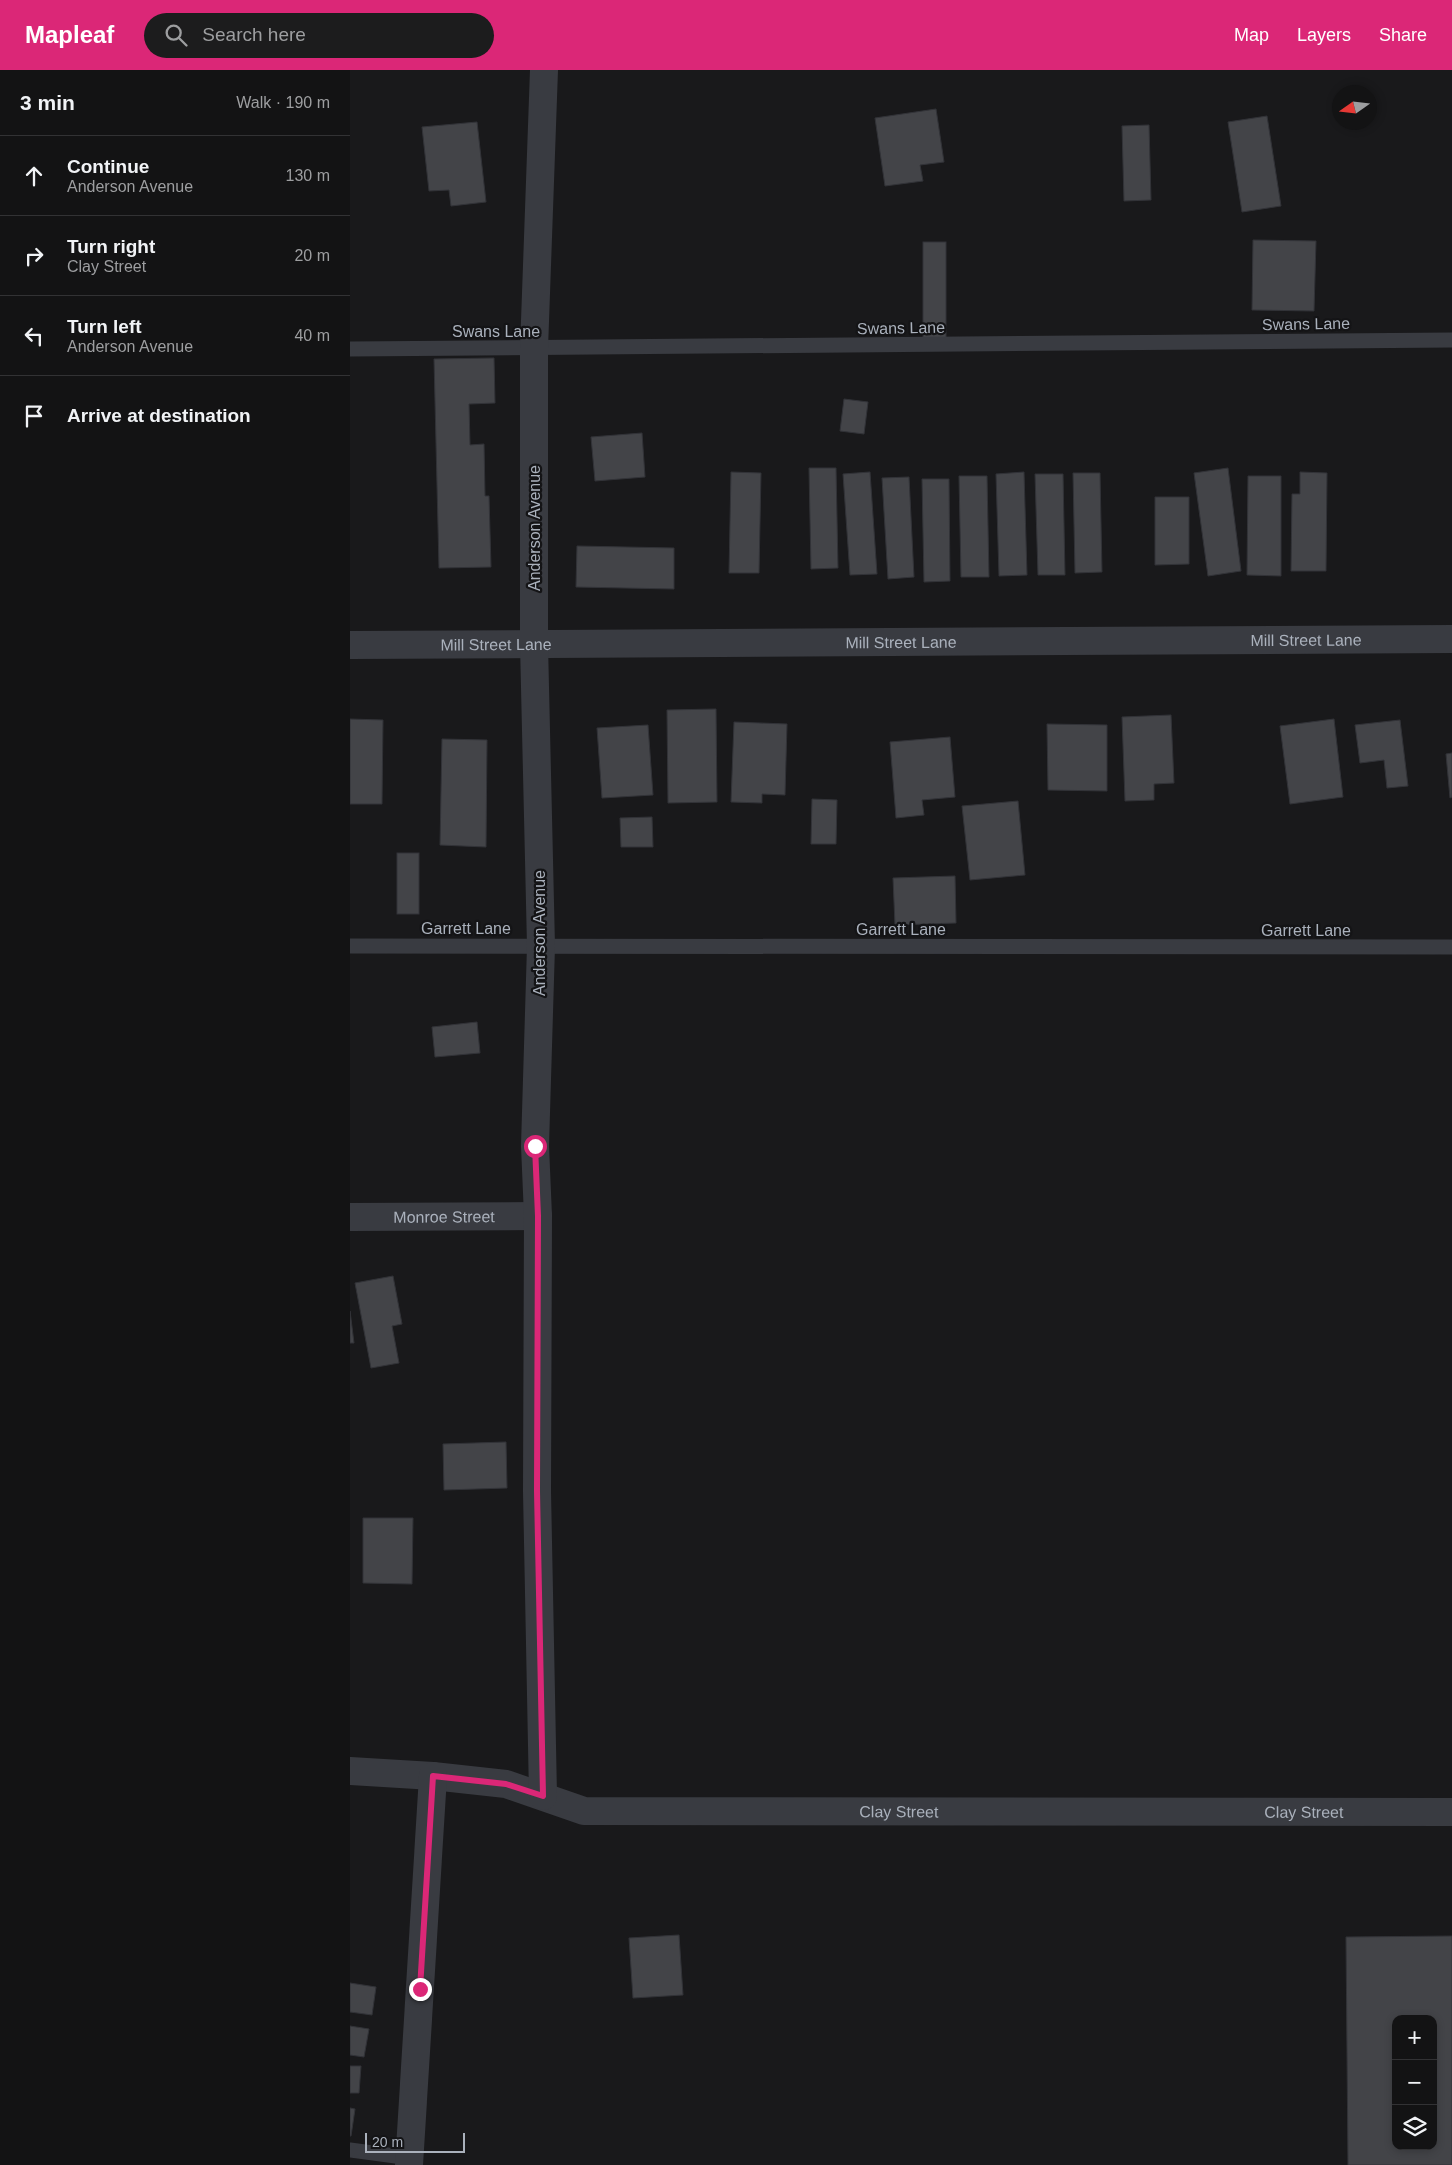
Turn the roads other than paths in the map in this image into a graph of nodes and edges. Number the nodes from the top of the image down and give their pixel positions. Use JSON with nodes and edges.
{"nodes":[{"id":1,"x":544,"y":70,"type":"edge"},
{"id":2,"x":1452,"y":340,"type":"edge"},
{"id":3,"x":350,"y":349,"type":"edge"},
{"id":4,"x":534,"y":349,"type":"junction"},
{"id":5,"x":1452,"y":639,"type":"edge"},
{"id":6,"x":534,"y":644,"type":"junction"},
{"id":7,"x":350,"y":645,"type":"edge"},
{"id":8,"x":350,"y":946,"type":"edge"},
{"id":9,"x":540,"y":946,"type":"junction"},
{"id":10,"x":1452,"y":948,"type":"edge"},
{"id":11,"x":538,"y":1216,"type":"junction"},
{"id":12,"x":350,"y":1217,"type":"edge"},
{"id":13,"x":350,"y":1771,"type":"edge"},
{"id":14,"x":433,"y":1776,"type":"junction"},
{"id":15,"x":543,"y":1796,"type":"junction"},
{"id":16,"x":1452,"y":1812,"type":"edge"},
{"id":17,"x":350,"y":2150,"type":"edge"},
{"id":18,"x":409,"y":2162,"type":"edge"}],
"edges":[{"from":1,"to":4,"type":"street","name":"Anderson Avenue"},
{"from":2,"to":4,"type":"lane","name":"Swans Lane"},
{"from":3,"to":4,"type":"lane","name":"Swans Lane"},
{"from":4,"to":6,"type":"street","name":"Anderson Avenue"},
{"from":5,"to":6,"type":"street","name":"Mill Street Lane"},
{"from":6,"to":7,"type":"street","name":"Mill Street Lane"},
{"from":6,"to":9,"type":"street","name":"Anderson Avenue"},
{"from":8,"to":9,"type":"lane","name":"Garrett Lane"},
{"from":9,"to":10,"type":"lane","name":"Garrett Lane"},
{"from":9,"to":11,"type":"street","name":"Anderson Avenue"},
{"from":11,"to":12,"type":"street","name":"Monroe Street"},
{"from":11,"to":15,"type":"street","name":"Anderson Avenue"},
{"from":13,"to":14,"type":"street","name":"Clay Street"},
{"from":14,"to":15,"type":"street","name":"Clay Street"},
{"from":14,"to":18,"type":"street"},
{"from":15,"to":16,"type":"street","name":"Clay Street"},
{"from":17,"to":18,"type":"lane"}]}
